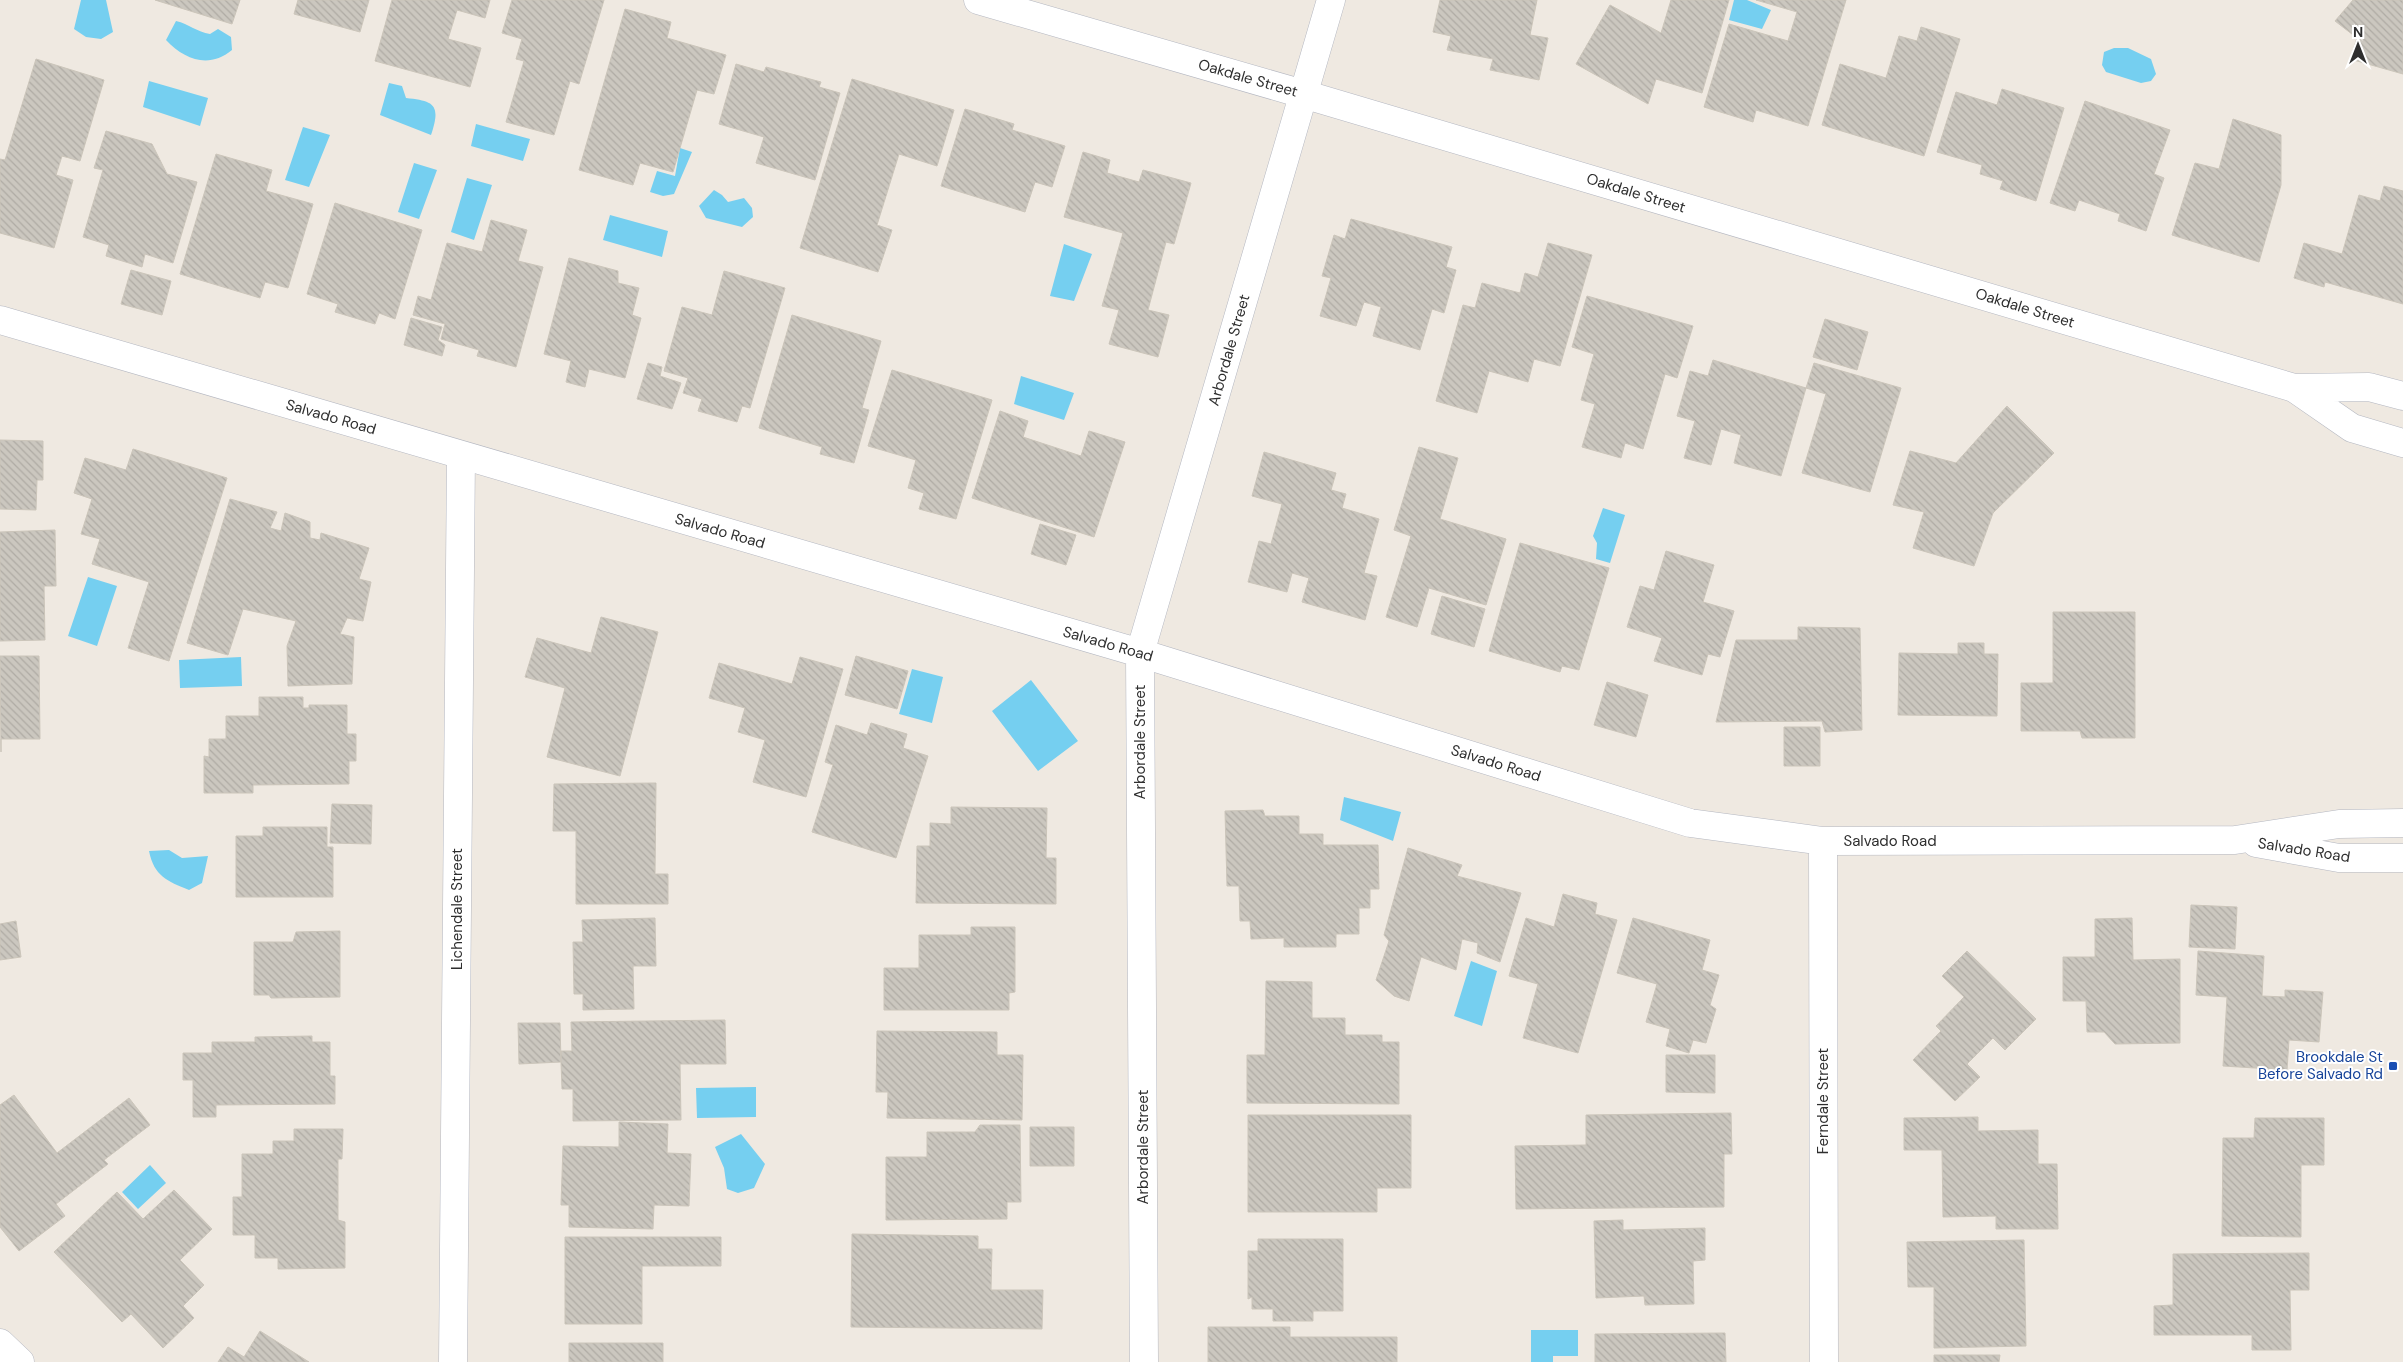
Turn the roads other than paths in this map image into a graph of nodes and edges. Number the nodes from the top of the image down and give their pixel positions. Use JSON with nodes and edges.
{"nodes":[{"id":1,"x":978,"y":0,"type":"edge"},
{"id":2,"x":1331,"y":0,"type":"edge"},
{"id":3,"x":1303,"y":94,"type":"junction"},
{"id":4,"x":0,"y":320,"type":"edge"},
{"id":5,"x":2294,"y":388,"type":"junction"},
{"id":6,"x":2403,"y":396,"type":"edge"},
{"id":7,"x":2403,"y":443,"type":"edge"},
{"id":8,"x":461,"y":455,"type":"junction"},
{"id":9,"x":1140,"y":653,"type":"junction"},
{"id":10,"x":2403,"y":823,"type":"edge"},
{"id":11,"x":2235,"y":840,"type":"junction"},
{"id":12,"x":1823,"y":841,"type":"junction"},
{"id":13,"x":2403,"y":858,"type":"edge"},
{"id":14,"x":0,"y":1343,"type":"edge"},
{"id":15,"x":20,"y":1362,"type":"edge"},
{"id":16,"x":453,"y":1362,"type":"edge"},
{"id":17,"x":1144,"y":1362,"type":"edge"},
{"id":18,"x":1824,"y":1362,"type":"edge"}],
"edges":[{"from":1,"to":3,"type":"street","name":"Oakdale Street"},
{"from":2,"to":3,"type":"street","name":"Arbordale Street"},
{"from":3,"to":5,"type":"street","name":"Oakdale Street"},
{"from":3,"to":9,"type":"street","name":"Arbordale Street"},
{"from":4,"to":8,"type":"street","name":"Salvado Road"},
{"from":5,"to":6,"type":"street","name":"Oakdale Street"},
{"from":5,"to":7,"type":"street","name":"Oakdale Street"},
{"from":8,"to":9,"type":"street","name":"Salvado Road"},
{"from":8,"to":16,"type":"street","name":"Lichendale Street"},
{"from":9,"to":12,"type":"street","name":"Salvado Road"},
{"from":9,"to":17,"type":"street","name":"Arbordale Street"},
{"from":10,"to":11,"type":"street","name":"Salvado Road"},
{"from":11,"to":12,"type":"street","name":"Salvado Road"},
{"from":11,"to":13,"type":"street","name":"Salvado Road"},
{"from":12,"to":18,"type":"street","name":"Ferndale Street"},
{"from":14,"to":15,"type":"street"}]}
